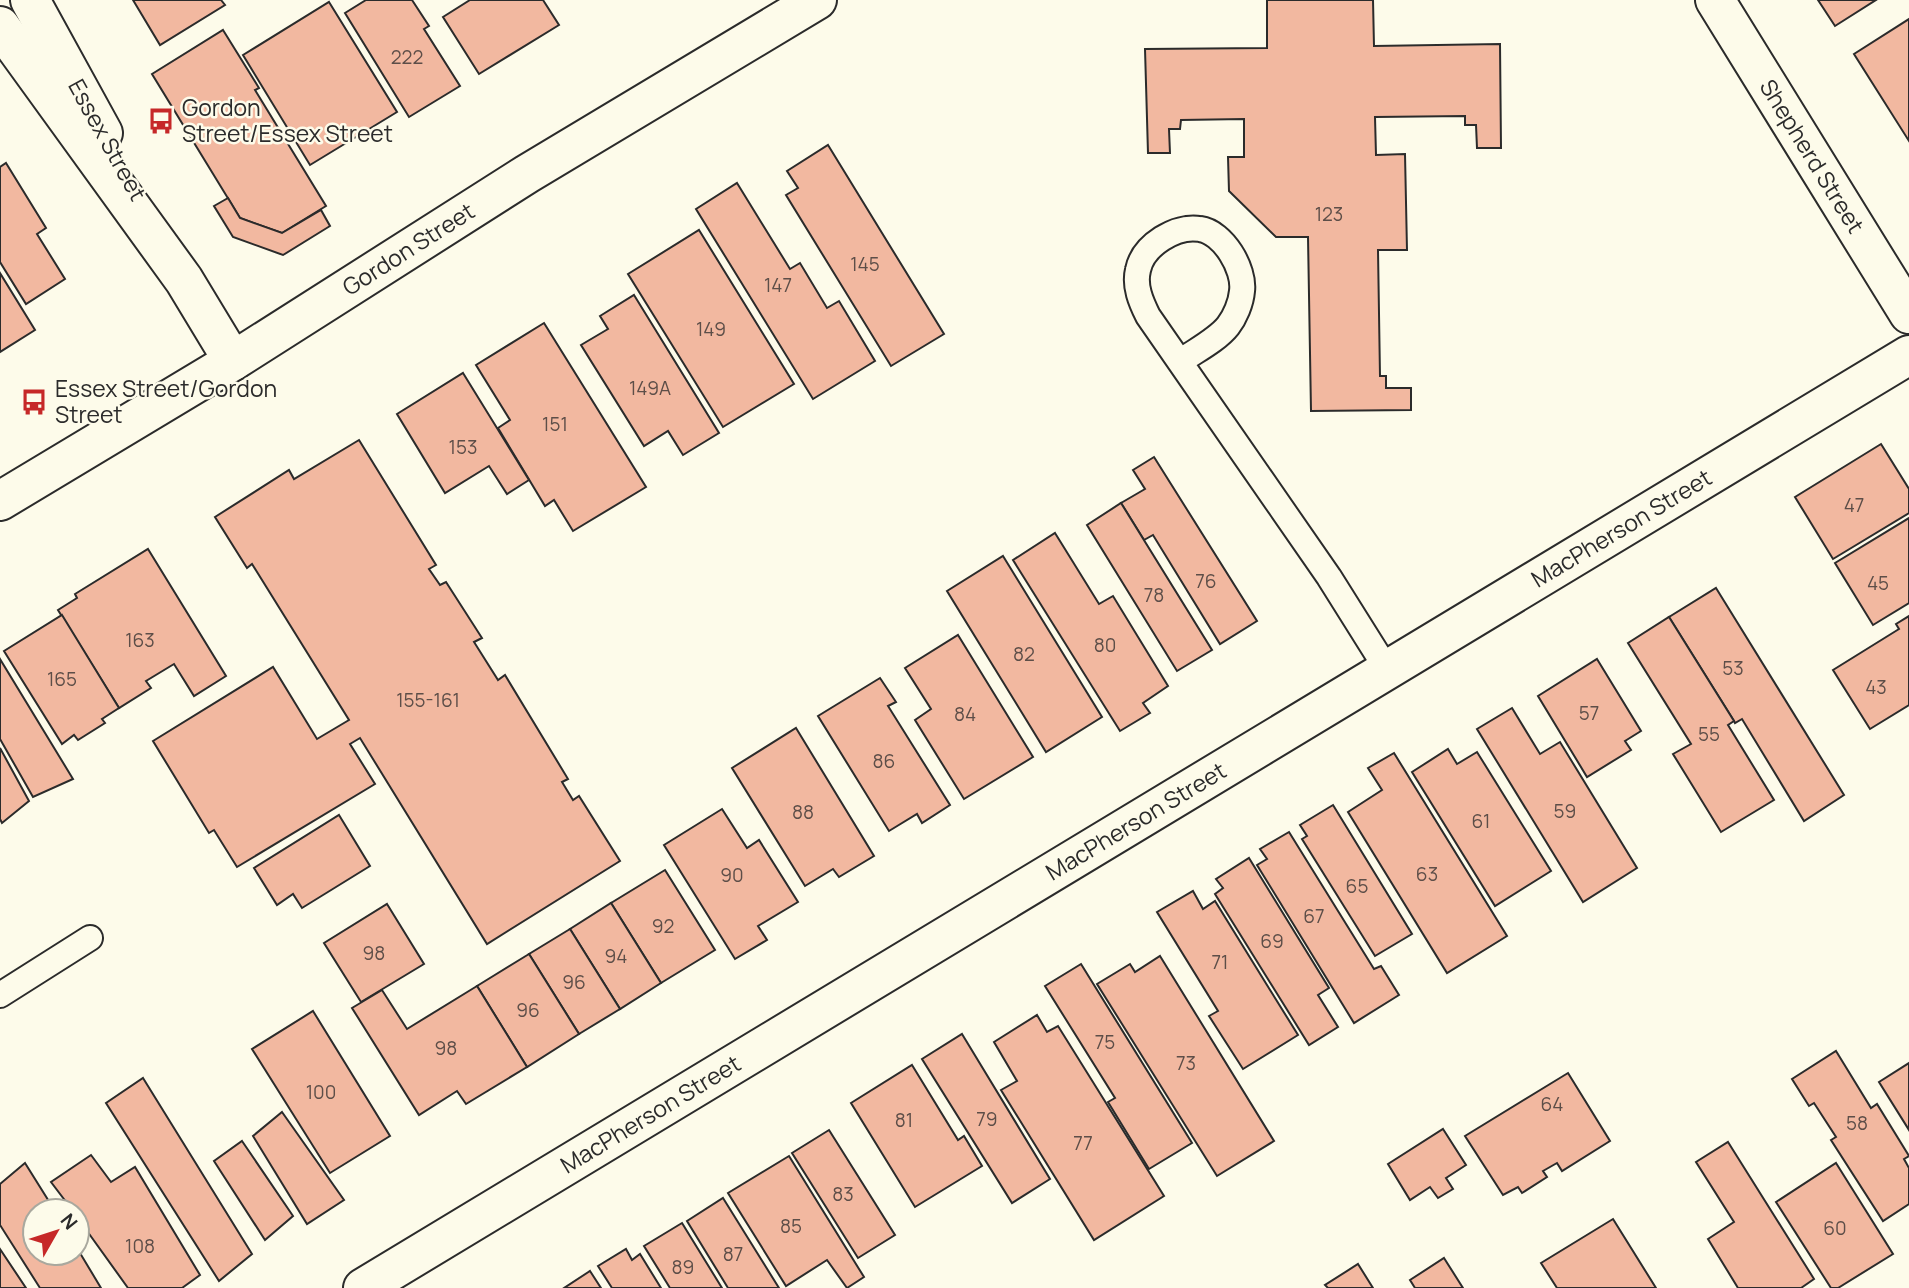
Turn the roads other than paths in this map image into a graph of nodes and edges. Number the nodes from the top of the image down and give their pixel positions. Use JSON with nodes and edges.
{"nodes":[{"id":1,"x":30,"y":0,"type":"edge"},
{"id":2,"x":817,"y":0,"type":"edge"},
{"id":3,"x":1715,"y":0,"type":"edge"},
{"id":4,"x":0,"y":26,"type":"edge"},
{"id":5,"x":184,"y":280,"type":"junction"},
{"id":6,"x":1909,"y":314,"type":"edge"},
{"id":7,"x":1909,"y":355,"type":"edge"},
{"id":8,"x":233,"y":361,"type":"junction"},
{"id":9,"x":1181,"y":362,"type":"junction"},
{"id":10,"x":0,"y":502,"type":"edge"},
{"id":11,"x":1388,"y":671,"type":"junction"},
{"id":12,"x":90,"y":938,"type":"dead end"},
{"id":13,"x":0,"y":995,"type":"edge"},
{"id":14,"x":363,"y":1288,"type":"edge"}],
"edges":[{"from":1,"to":5,"type":"street","name":"Essex Street"},
{"from":2,"to":8,"type":"street","name":"Gordon Street"},
{"from":3,"to":6,"type":"street","name":"Shepherd Street"},
{"from":4,"to":5,"type":"street","name":"Essex Street"},
{"from":5,"to":8,"type":"street","name":"Essex Street"},
{"from":7,"to":11,"type":"street","name":"MacPherson Street"},
{"from":8,"to":10,"type":"street","name":"Gordon Street"},
{"from":9,"to":9,"type":"lane"},
{"from":9,"to":11,"type":"lane"},
{"from":11,"to":14,"type":"street","name":"MacPherson Street"},
{"from":12,"to":13,"type":"lane"}]}
